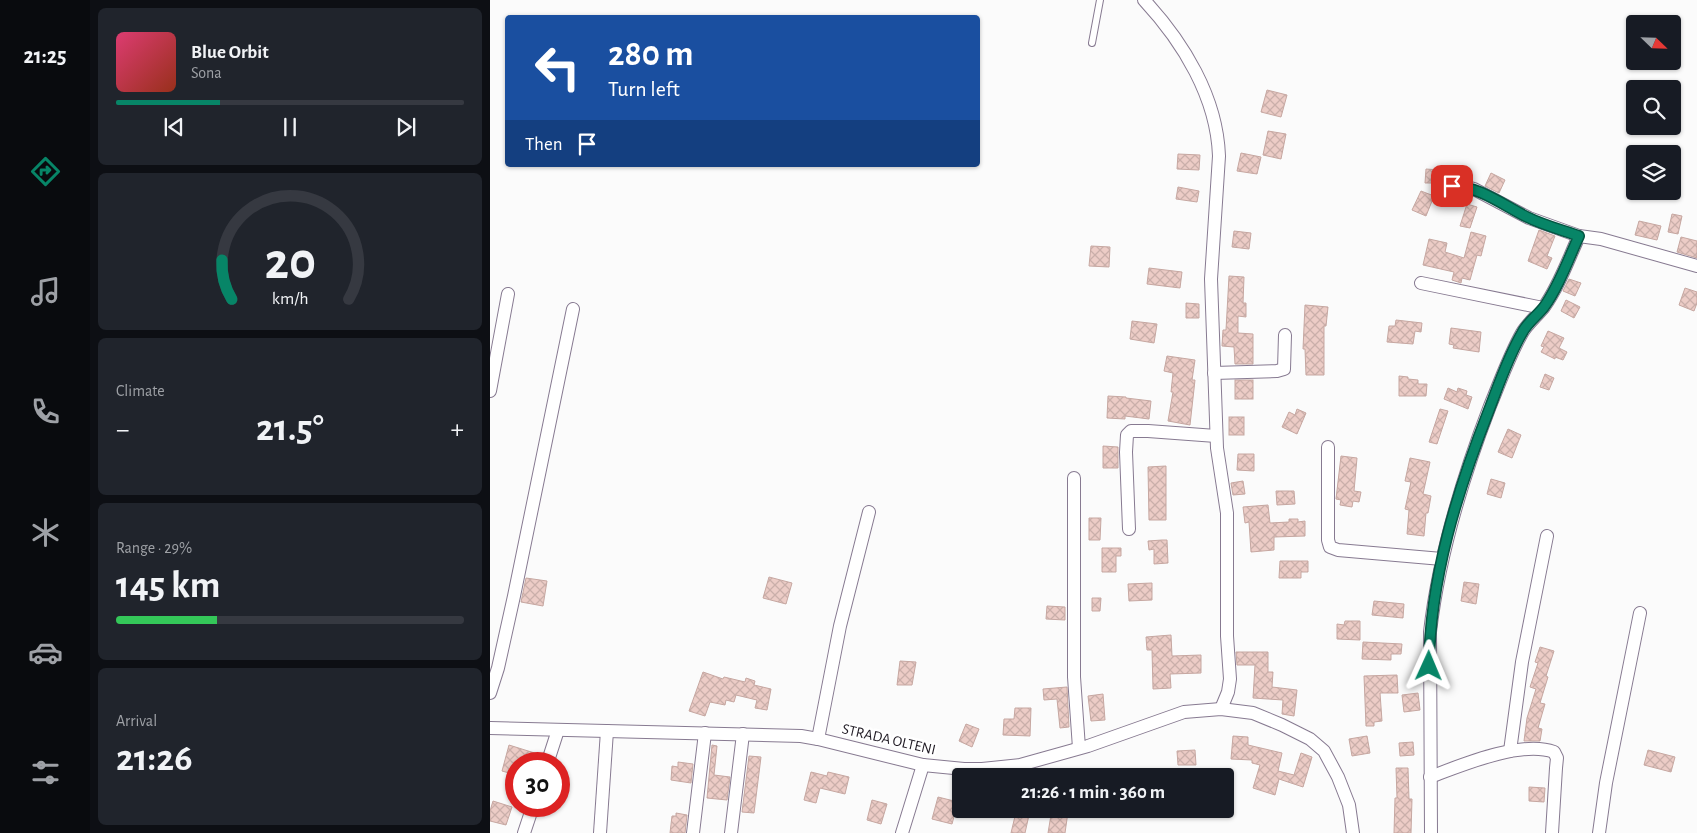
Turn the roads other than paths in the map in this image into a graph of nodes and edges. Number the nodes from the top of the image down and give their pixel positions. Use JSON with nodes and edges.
{"nodes":[{"id":1,"x":1100,"y":0,"type":"edge"},
{"id":2,"x":1144,"y":0,"type":"edge"},
{"id":3,"x":1092,"y":42,"type":"dead end"},
{"id":4,"x":1440,"y":187,"type":"dead end"},
{"id":5,"x":1579,"y":236,"type":"junction"},
{"id":6,"x":1697,"y":266,"type":"edge"},
{"id":7,"x":1421,"y":283,"type":"dead end"},
{"id":8,"x":508,"y":294,"type":"dead end"},
{"id":9,"x":1543,"y":308,"type":"junction"},
{"id":10,"x":573,"y":309,"type":"dead end"},
{"id":11,"x":1286,"y":335,"type":"dead end"},
{"id":12,"x":1214,"y":373,"type":"junction"},
{"id":13,"x":490,"y":391,"type":"edge"},
{"id":14,"x":1216,"y":436,"type":"junction"},
{"id":15,"x":1328,"y":448,"type":"dead end"},
{"id":16,"x":1074,"y":478,"type":"dead end"},
{"id":17,"x":869,"y":512,"type":"dead end"},
{"id":18,"x":1129,"y":530,"type":"dead end"},
{"id":19,"x":1546,"y":536,"type":"dead end"},
{"id":20,"x":1442,"y":559,"type":"junction"},
{"id":21,"x":1640,"y":613,"type":"dead end"},
{"id":22,"x":490,"y":693,"type":"edge"},
{"id":23,"x":1221,"y":709,"type":"junction"},
{"id":24,"x":490,"y":728,"type":"edge"},
{"id":25,"x":558,"y":730,"type":"junction"},
{"id":26,"x":607,"y":731,"type":"junction"},
{"id":27,"x":705,"y":733,"type":"junction"},
{"id":28,"x":743,"y":734,"type":"junction"},
{"id":29,"x":818,"y":739,"type":"junction"},
{"id":30,"x":1079,"y":748,"type":"junction"},
{"id":31,"x":1510,"y":751,"type":"junction"},
{"id":32,"x":551,"y":752,"type":"edge"},
{"id":33,"x":923,"y":765,"type":"junction"},
{"id":34,"x":1430,"y":777,"type":"junction"},
{"id":35,"x":529,"y":817,"type":"edge"},
{"id":36,"x":524,"y":833,"type":"edge"},
{"id":37,"x":600,"y":833,"type":"edge"},
{"id":38,"x":693,"y":833,"type":"edge"},
{"id":39,"x":731,"y":833,"type":"edge"},
{"id":40,"x":902,"y":833,"type":"edge"},
{"id":41,"x":1353,"y":833,"type":"edge"},
{"id":42,"x":1431,"y":833,"type":"edge"},
{"id":43,"x":1552,"y":833,"type":"edge"},
{"id":44,"x":1599,"y":833,"type":"edge"}],
"edges":[{"from":1,"to":3,"type":"lane"},
{"from":2,"to":12,"type":"street"},
{"from":4,"to":5,"type":"street"},
{"from":5,"to":6,"type":"street"},
{"from":5,"to":9,"type":"street"},
{"from":7,"to":9,"type":"street"},
{"from":8,"to":13,"type":"street"},
{"from":9,"to":20,"type":"street"},
{"from":10,"to":22,"type":"street"},
{"from":11,"to":12,"type":"street"},
{"from":12,"to":14,"type":"street"},
{"from":14,"to":18,"type":"street"},
{"from":14,"to":23,"type":"street"},
{"from":15,"to":20,"type":"street"},
{"from":16,"to":30,"type":"street"},
{"from":17,"to":29,"type":"street"},
{"from":19,"to":31,"type":"street"},
{"from":20,"to":34,"type":"street"},
{"from":21,"to":44,"type":"street"},
{"from":23,"to":30,"type":"street","name":"STRADA OLTENI"},
{"from":23,"to":41,"type":"street","name":"STRADA OLTENI"},
{"from":24,"to":25,"type":"street","name":"STRADA OLTENI"},
{"from":25,"to":26,"type":"street","name":"STRADA OLTENI"},
{"from":25,"to":32,"type":"street"},
{"from":26,"to":27,"type":"street","name":"STRADA OLTENI"},
{"from":26,"to":37,"type":"street"},
{"from":27,"to":28,"type":"street","name":"STRADA OLTENI"},
{"from":27,"to":38,"type":"street"},
{"from":28,"to":29,"type":"street","name":"STRADA OLTENI"},
{"from":28,"to":39,"type":"street"},
{"from":29,"to":33,"type":"street","name":"STRADA OLTENI"},
{"from":30,"to":33,"type":"street","name":"STRADA OLTENI"},
{"from":31,"to":34,"type":"street"},
{"from":31,"to":43,"type":"street"},
{"from":33,"to":40,"type":"street"},
{"from":34,"to":42,"type":"street"},
{"from":35,"to":36,"type":"street"}]}
